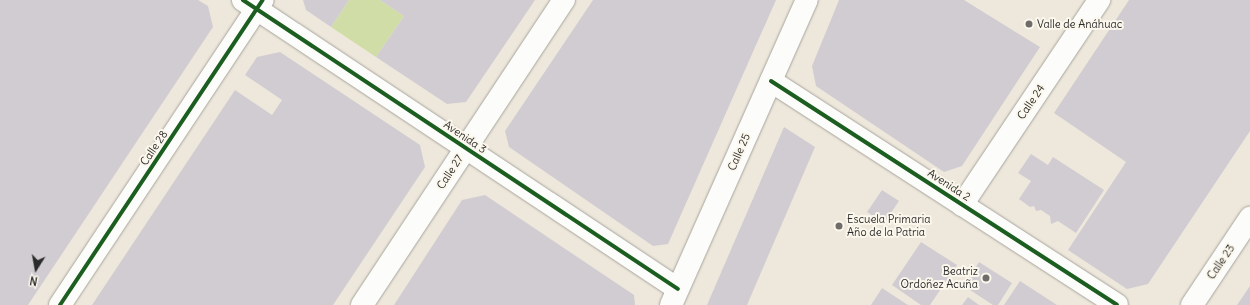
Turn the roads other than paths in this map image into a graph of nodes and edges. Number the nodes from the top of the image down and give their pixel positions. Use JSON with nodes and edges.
{"nodes":[{"id":1,"x":564,"y":0,"type":"edge"},
{"id":2,"x":807,"y":0,"type":"edge"},
{"id":3,"x":1099,"y":0,"type":"edge"},
{"id":4,"x":254,"y":3,"type":"edge"},
{"id":5,"x":770,"y":81,"type":"junction"},
{"id":6,"x":466,"y":148,"type":"junction"},
{"id":7,"x":962,"y":205,"type":"junction"},
{"id":8,"x":1250,"y":218,"type":"edge"},
{"id":9,"x":674,"y":297,"type":"edge"},
{"id":10,"x":60,"y":305,"type":"edge"},
{"id":11,"x":362,"y":305,"type":"edge"},
{"id":12,"x":1117,"y":305,"type":"edge"},
{"id":13,"x":1192,"y":305,"type":"edge"}],
"edges":[{"from":1,"to":6,"type":"street","name":"Calle 27"},
{"from":2,"to":5,"type":"street","name":"Calle 25"},
{"from":3,"to":7,"type":"street","name":"Calle 24"},
{"from":4,"to":6,"type":"street","name":"Avenida 3"},
{"from":4,"to":10,"type":"street","name":"Calle 28"},
{"from":5,"to":7,"type":"street","name":"Avenida 2"},
{"from":5,"to":9,"type":"street","name":"Calle 25"},
{"from":6,"to":9,"type":"street","name":"Avenida 3"},
{"from":6,"to":11,"type":"street","name":"Calle 27"},
{"from":7,"to":12,"type":"street","name":"Avenida 2"},
{"from":8,"to":13,"type":"street","name":"Calle 23"}]}
